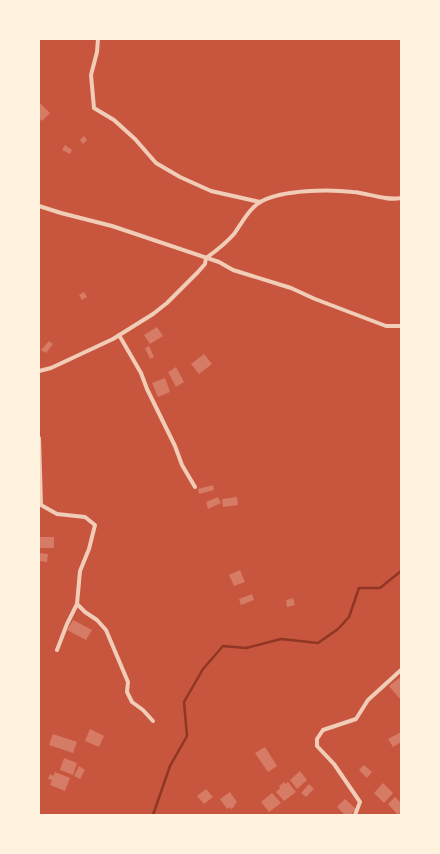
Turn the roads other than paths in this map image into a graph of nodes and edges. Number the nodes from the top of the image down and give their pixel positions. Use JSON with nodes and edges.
{"nodes":[{"id":1,"x":98,"y":39,"type":"edge"},
{"id":2,"x":401,"y":198,"type":"edge"},
{"id":3,"x":260,"y":202,"type":"junction"},
{"id":4,"x":39,"y":206,"type":"edge"},
{"id":5,"x":206,"y":258,"type":"junction"},
{"id":6,"x":401,"y":326,"type":"edge"},
{"id":7,"x":119,"y":335,"type":"junction"},
{"id":8,"x":39,"y":371,"type":"edge"},
{"id":9,"x":39,"y":438,"type":"edge"},
{"id":10,"x":195,"y":487,"type":"dead end"},
{"id":11,"x":77,"y":604,"type":"junction"},
{"id":12,"x":57,"y":650,"type":"dead end"},
{"id":13,"x":401,"y":670,"type":"edge"},
{"id":14,"x":153,"y":721,"type":"dead end"},
{"id":15,"x":354,"y":815,"type":"edge"}],
"edges":[{"from":1,"to":3,"type":"street"},
{"from":2,"to":3,"type":"street"},
{"from":3,"to":5,"type":"street"},
{"from":4,"to":5,"type":"street"},
{"from":5,"to":6,"type":"street"},
{"from":5,"to":7,"type":"street"},
{"from":7,"to":8,"type":"street"},
{"from":7,"to":10,"type":"street"},
{"from":9,"to":11,"type":"street"},
{"from":11,"to":12,"type":"street"},
{"from":11,"to":14,"type":"street"},
{"from":13,"to":15,"type":"street"}]}
